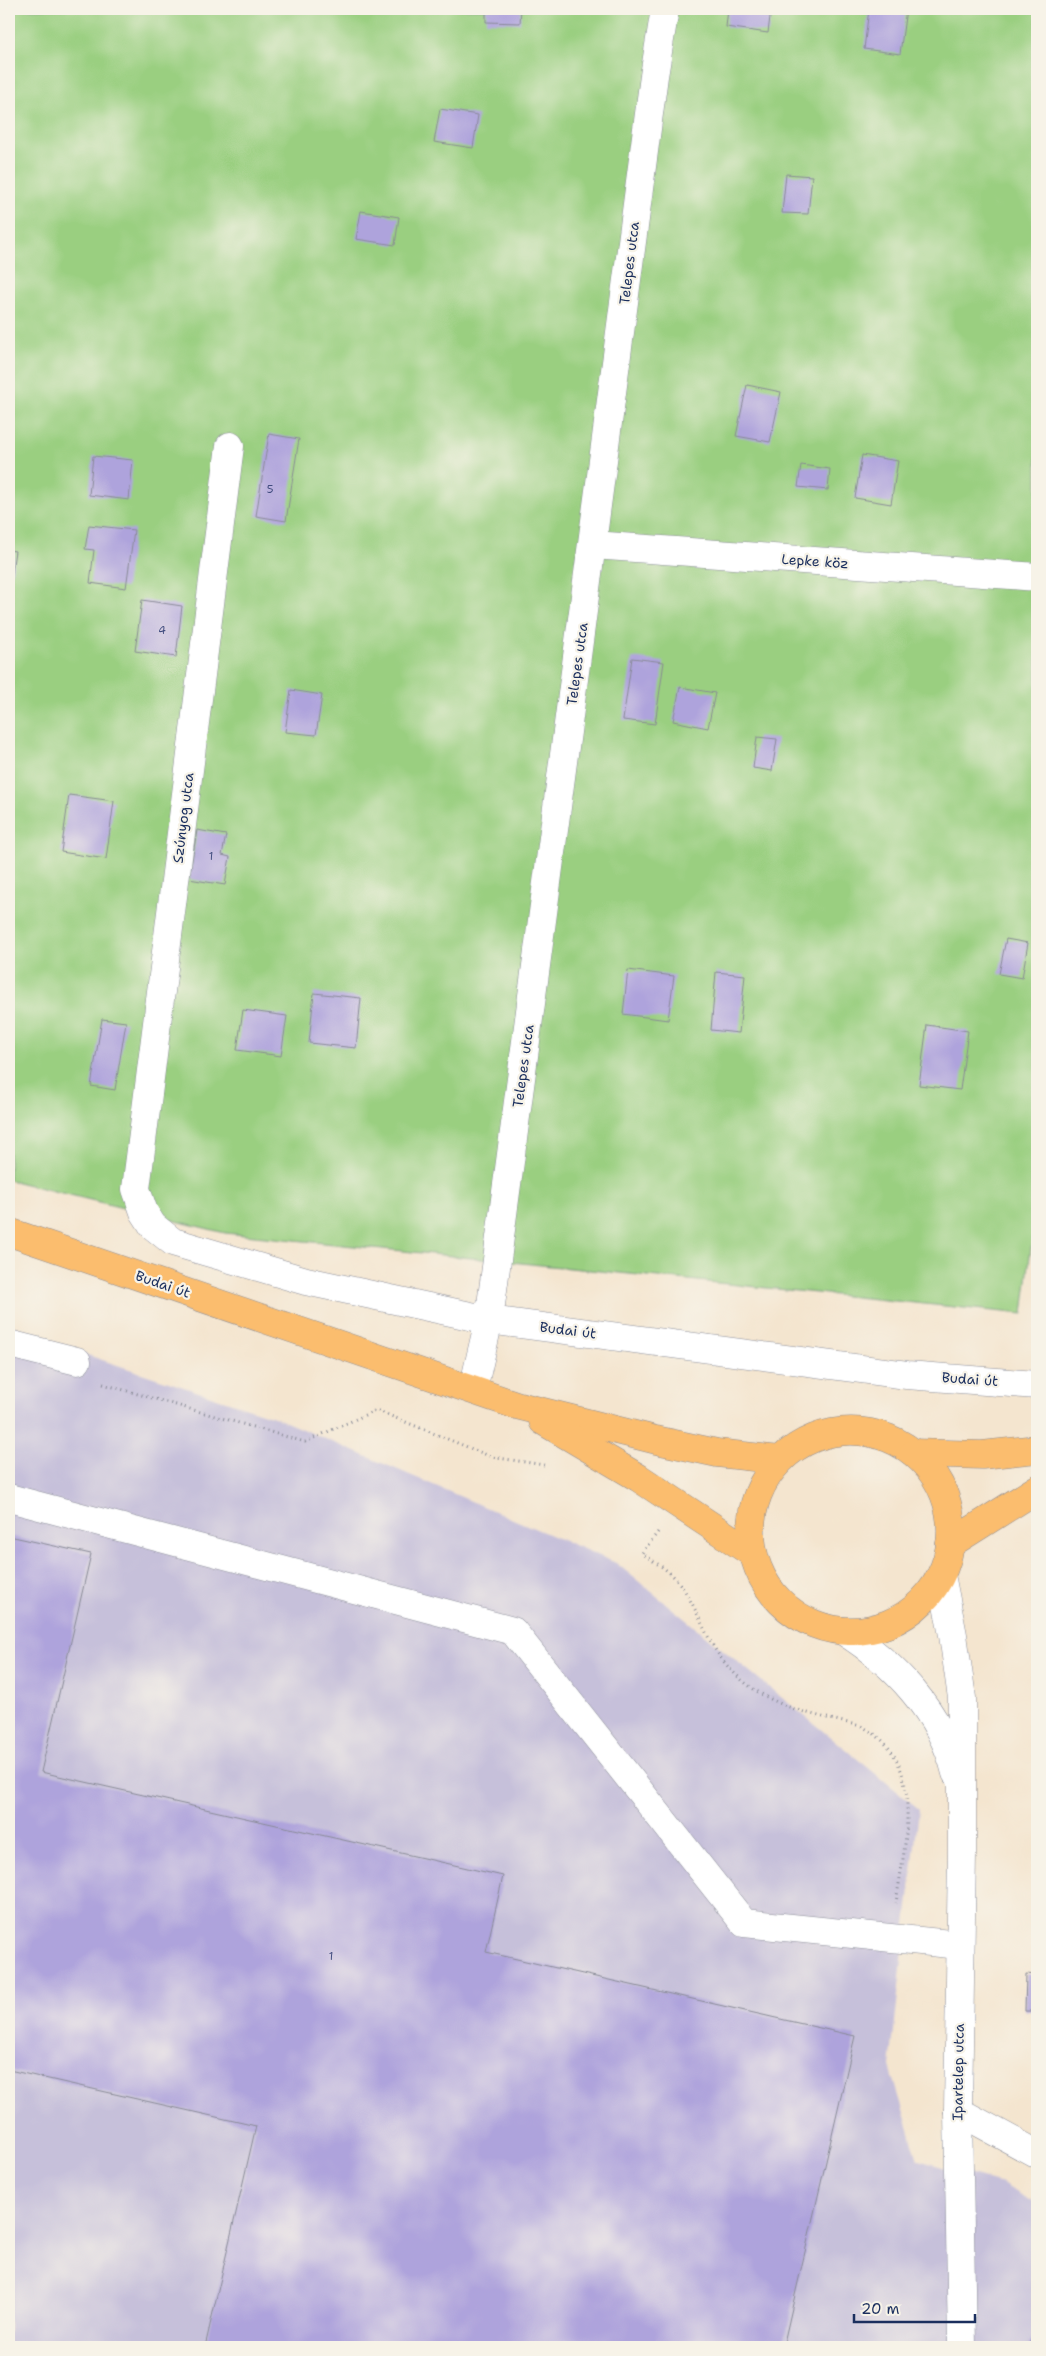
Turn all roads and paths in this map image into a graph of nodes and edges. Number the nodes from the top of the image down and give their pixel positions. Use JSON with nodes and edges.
{"nodes":[{"id":1,"x":665,"y":9,"type":"edge"},
{"id":2,"x":230,"y":446,"type":"dead end"},
{"id":3,"x":593,"y":545,"type":"junction"},
{"id":4,"x":1037,"y":577,"type":"edge"},
{"id":5,"x":136,"y":1189,"type":"joint"},
{"id":6,"x":9,"y":1232,"type":"edge"},
{"id":7,"x":490,"y":1320,"type":"junction"},
{"id":8,"x":9,"y":1344,"type":"edge"},
{"id":9,"x":77,"y":1361,"type":"joint"},
{"id":10,"x":1037,"y":1385,"type":"edge"},
{"id":11,"x":474,"y":1389,"type":"junction"},
{"id":12,"x":516,"y":1405,"type":"junction"},
{"id":13,"x":1037,"y":1449,"type":"edge"},
{"id":14,"x":914,"y":1453,"type":"junction"},
{"id":15,"x":780,"y":1460,"type":"junction"},
{"id":16,"x":552,"y":1466,"type":"dead end"},
{"id":17,"x":1037,"y":1489,"type":"edge"},
{"id":18,"x":9,"y":1498,"type":"edge"},
{"id":19,"x":659,"y":1530,"type":"dead end"},
{"id":20,"x":950,"y":1544,"type":"junction"},
{"id":21,"x":752,"y":1553,"type":"junction"},
{"id":22,"x":941,"y":1575,"type":"junction"},
{"id":23,"x":842,"y":1632,"type":"junction"},
{"id":24,"x":962,"y":1797,"type":"junction"},
{"id":25,"x":892,"y":1938,"type":"junction"},
{"id":26,"x":960,"y":1944,"type":"junction"},
{"id":27,"x":958,"y":2111,"type":"junction"},
{"id":28,"x":1037,"y":2154,"type":"edge"},
{"id":29,"x":962,"y":2347,"type":"edge"}],
"edges":[{"from":1,"to":3,"type":"street","name":"Telepes utca"},
{"from":2,"to":5,"type":"street","name":"Szúnyog utca"},
{"from":3,"to":4,"type":"street","name":"Lepke köz"},
{"from":3,"to":7,"type":"street","name":"Telepes utca"},
{"from":5,"to":7,"type":"street","name":"Budai út"},
{"from":6,"to":11,"type":"main road","name":"Budai út"},
{"from":7,"to":10,"type":"street","name":"Budai út"},
{"from":7,"to":11,"type":"street","name":"Telepes utca"},
{"from":8,"to":9,"type":"street"},
{"from":9,"to":16,"type":"path"},
{"from":11,"to":12,"type":"main road","name":"Budai út"},
{"from":12,"to":15,"type":"main road"},
{"from":12,"to":21,"type":"main road"},
{"from":13,"to":14,"type":"main road"},
{"from":14,"to":15,"type":"main road"},
{"from":14,"to":20,"type":"main road"},
{"from":15,"to":21,"type":"main road"},
{"from":17,"to":20,"type":"main road"},
{"from":18,"to":25,"type":"street"},
{"from":19,"to":25,"type":"path"},
{"from":20,"to":22,"type":"main road"},
{"from":21,"to":23,"type":"main road"},
{"from":22,"to":23,"type":"main road"},
{"from":22,"to":24,"type":"street"},
{"from":23,"to":24,"type":"street"},
{"from":24,"to":26,"type":"street","name":"Ipartelep utca"},
{"from":25,"to":26,"type":"street"},
{"from":26,"to":27,"type":"street","name":"Ipartelep utca"},
{"from":27,"to":28,"type":"street"},
{"from":27,"to":29,"type":"street","name":"Ipartelep utca"}]}
